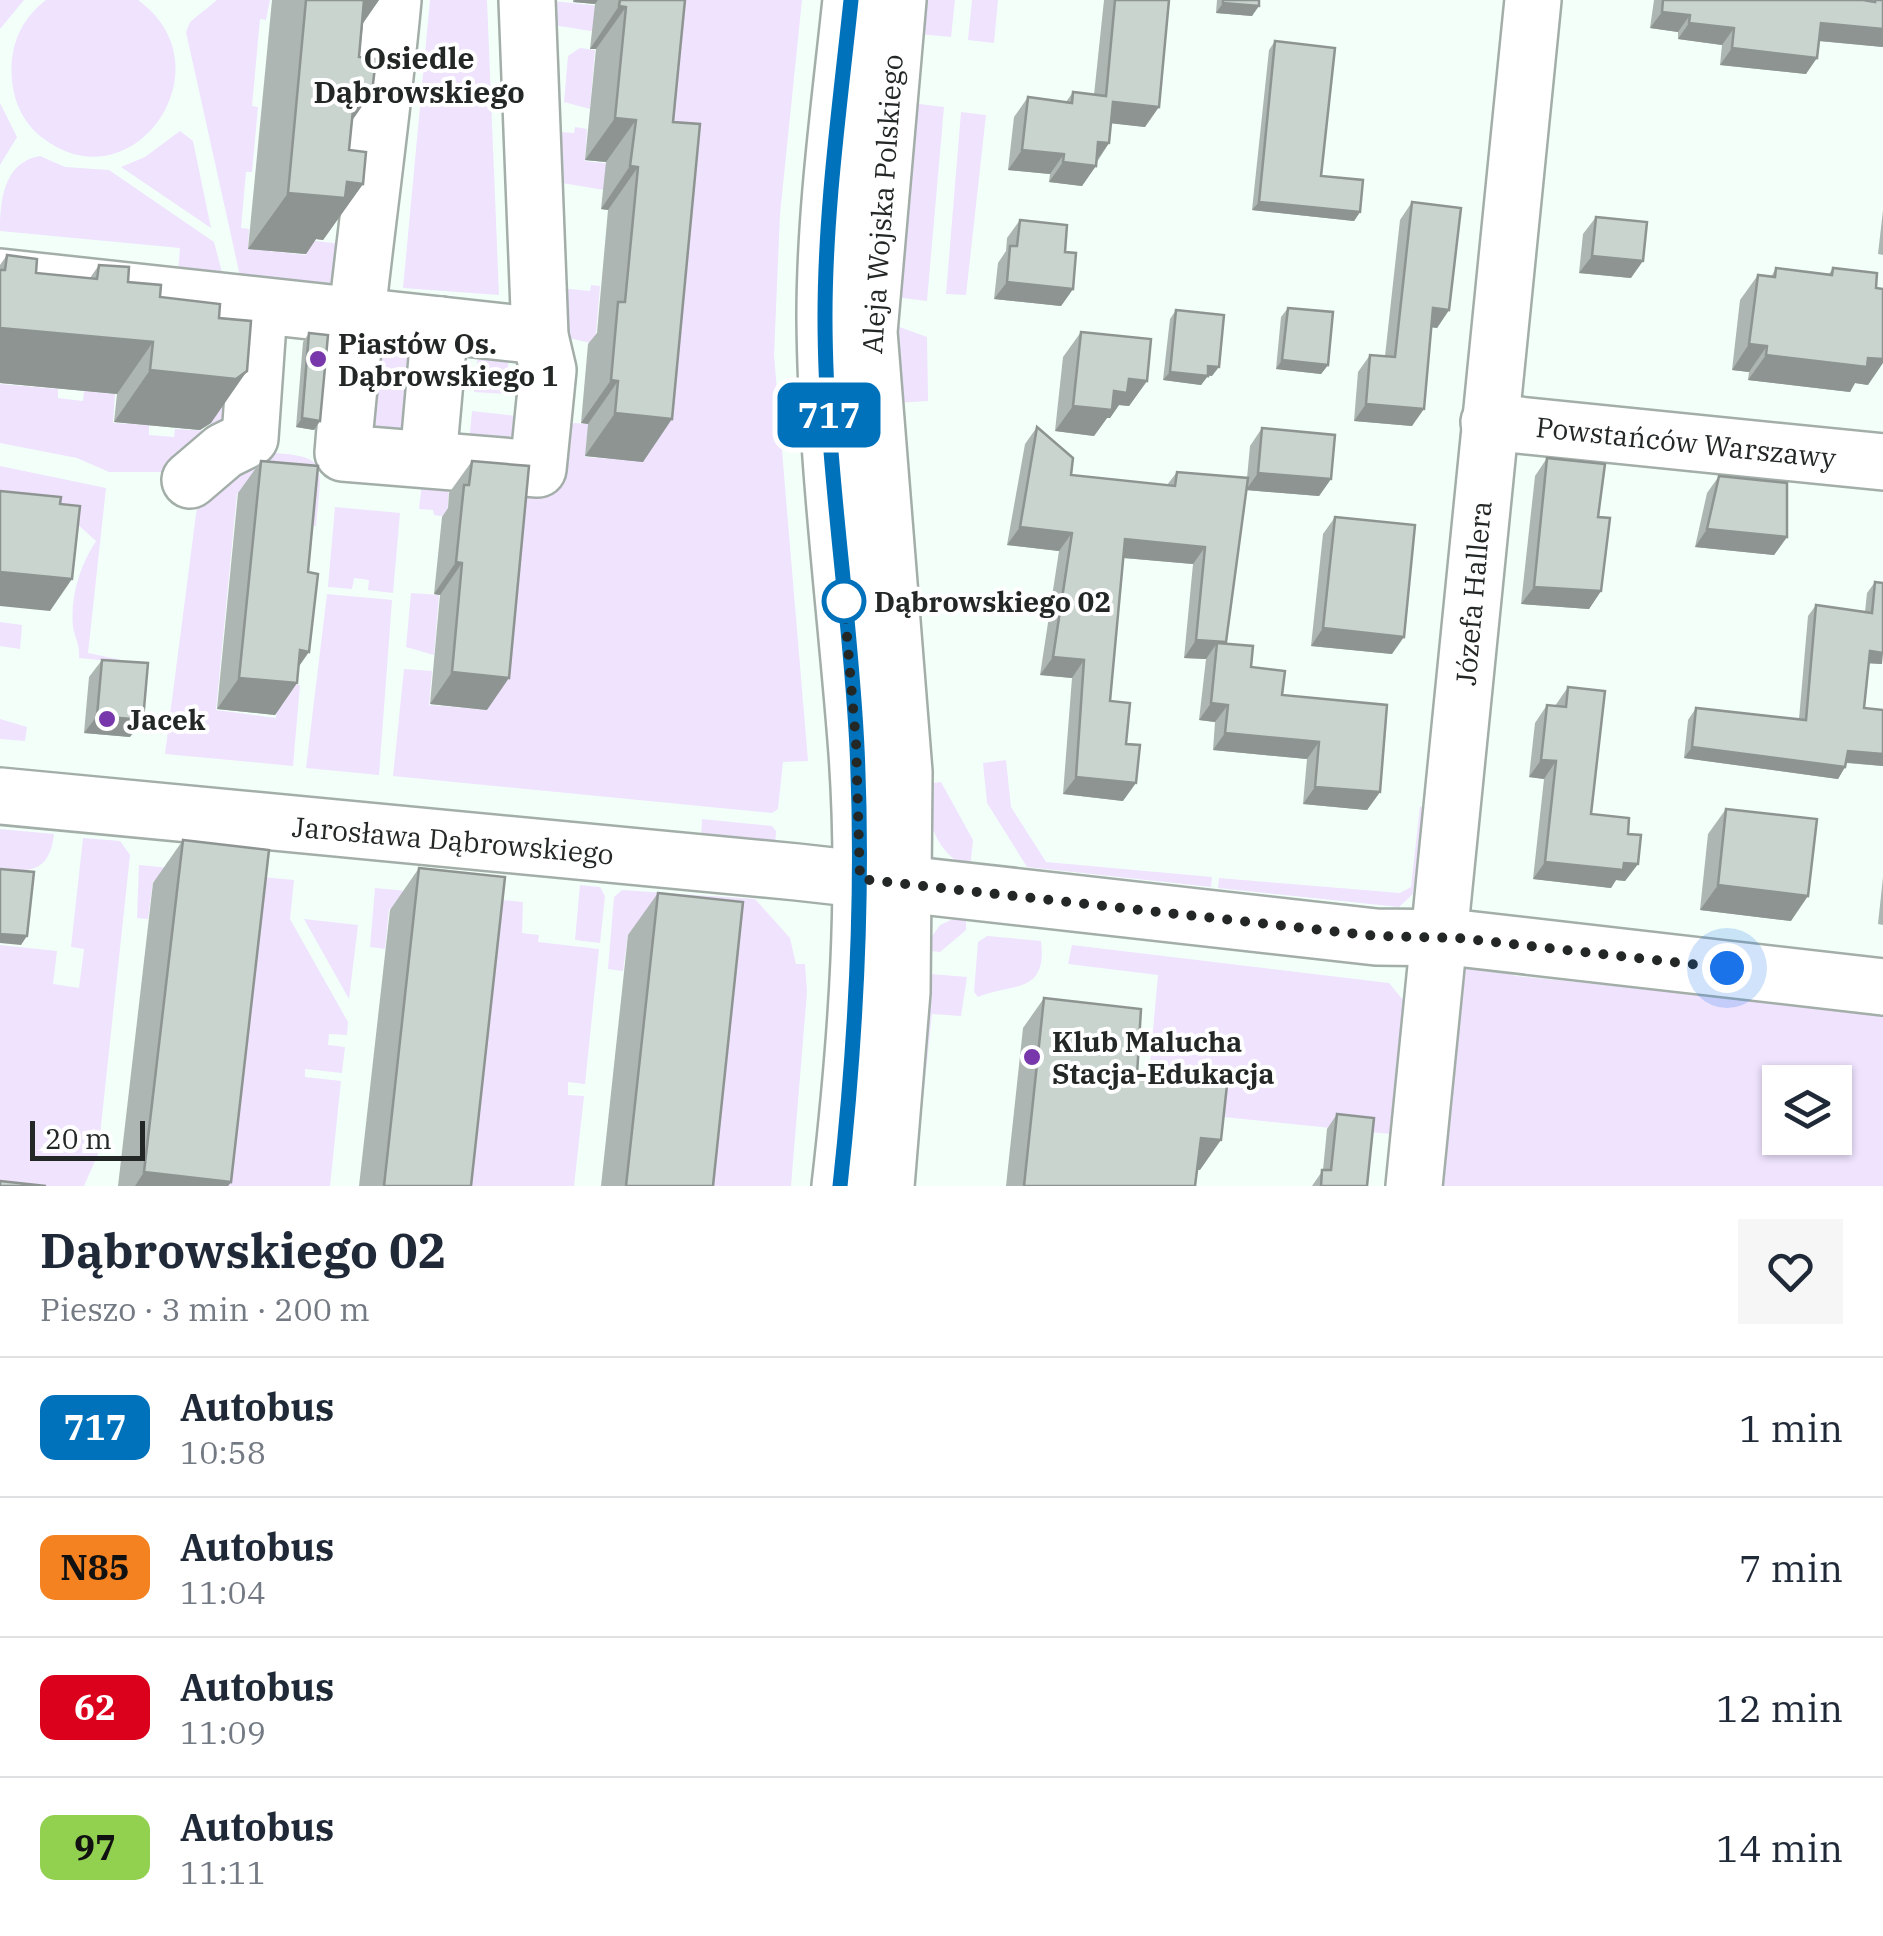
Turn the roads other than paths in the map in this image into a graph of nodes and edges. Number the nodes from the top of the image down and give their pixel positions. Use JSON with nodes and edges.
{"nodes":[{"id":1,"x":394,"y":0,"type":"edge"},
{"id":2,"x":528,"y":0,"type":"edge"},
{"id":3,"x":851,"y":0,"type":"edge"},
{"id":4,"x":898,"y":0,"type":"edge"},
{"id":5,"x":1533,"y":0,"type":"edge"},
{"id":6,"x":0,"y":277,"type":"edge"},
{"id":7,"x":258,"y":309,"type":"junction"},
{"id":8,"x":354,"y":317,"type":"junction"},
{"id":9,"x":440,"y":325,"type":"junction"},
{"id":10,"x":540,"y":336,"type":"junction"},
{"id":11,"x":1489,"y":422,"type":"junction"},
{"id":12,"x":428,"y":459,"type":"junction"},
{"id":13,"x":1883,"y":462,"type":"edge"},
{"id":14,"x":190,"y":480,"type":"dead end"},
{"id":15,"x":0,"y":796,"type":"edge"},
{"id":16,"x":883,"y":882,"type":"junction"},
{"id":17,"x":1440,"y":938,"type":"junction"},
{"id":18,"x":1883,"y":987,"type":"edge"},
{"id":19,"x":840,"y":1186,"type":"edge"},
{"id":20,"x":886,"y":1186,"type":"edge"},
{"id":21,"x":1414,"y":1186,"type":"edge"}],
"edges":[{"from":1,"to":8,"type":"street"},
{"from":2,"to":10,"type":"street"},
{"from":3,"to":16,"type":"street","name":"Aleja Wojska Polskiego"},
{"from":4,"to":16,"type":"street","name":"Aleja Wojska Polskiego"},
{"from":5,"to":11,"type":"street","name":"Józefa Hallera"},
{"from":6,"to":7,"type":"street"},
{"from":7,"to":8,"type":"street"},
{"from":7,"to":14,"type":"street"},
{"from":8,"to":9,"type":"street"},
{"from":8,"to":12,"type":"street"},
{"from":9,"to":10,"type":"street"},
{"from":9,"to":12,"type":"street"},
{"from":10,"to":12,"type":"street"},
{"from":11,"to":13,"type":"street","name":"Powstańców Warszawy"},
{"from":11,"to":17,"type":"street","name":"Józefa Hallera"},
{"from":15,"to":16,"type":"street","name":"Jarosława Dąbrowskiego"},
{"from":16,"to":17,"type":"street","name":"Jarosława Dąbrowskiego"},
{"from":16,"to":19,"type":"street","name":"Aleja Wojska Polskiego"},
{"from":16,"to":20,"type":"street","name":"Aleja Wojska Polskiego"},
{"from":17,"to":18,"type":"street","name":"Jarosława Dąbrowskiego"},
{"from":17,"to":21,"type":"street","name":"Józefa Hallera"}]}
